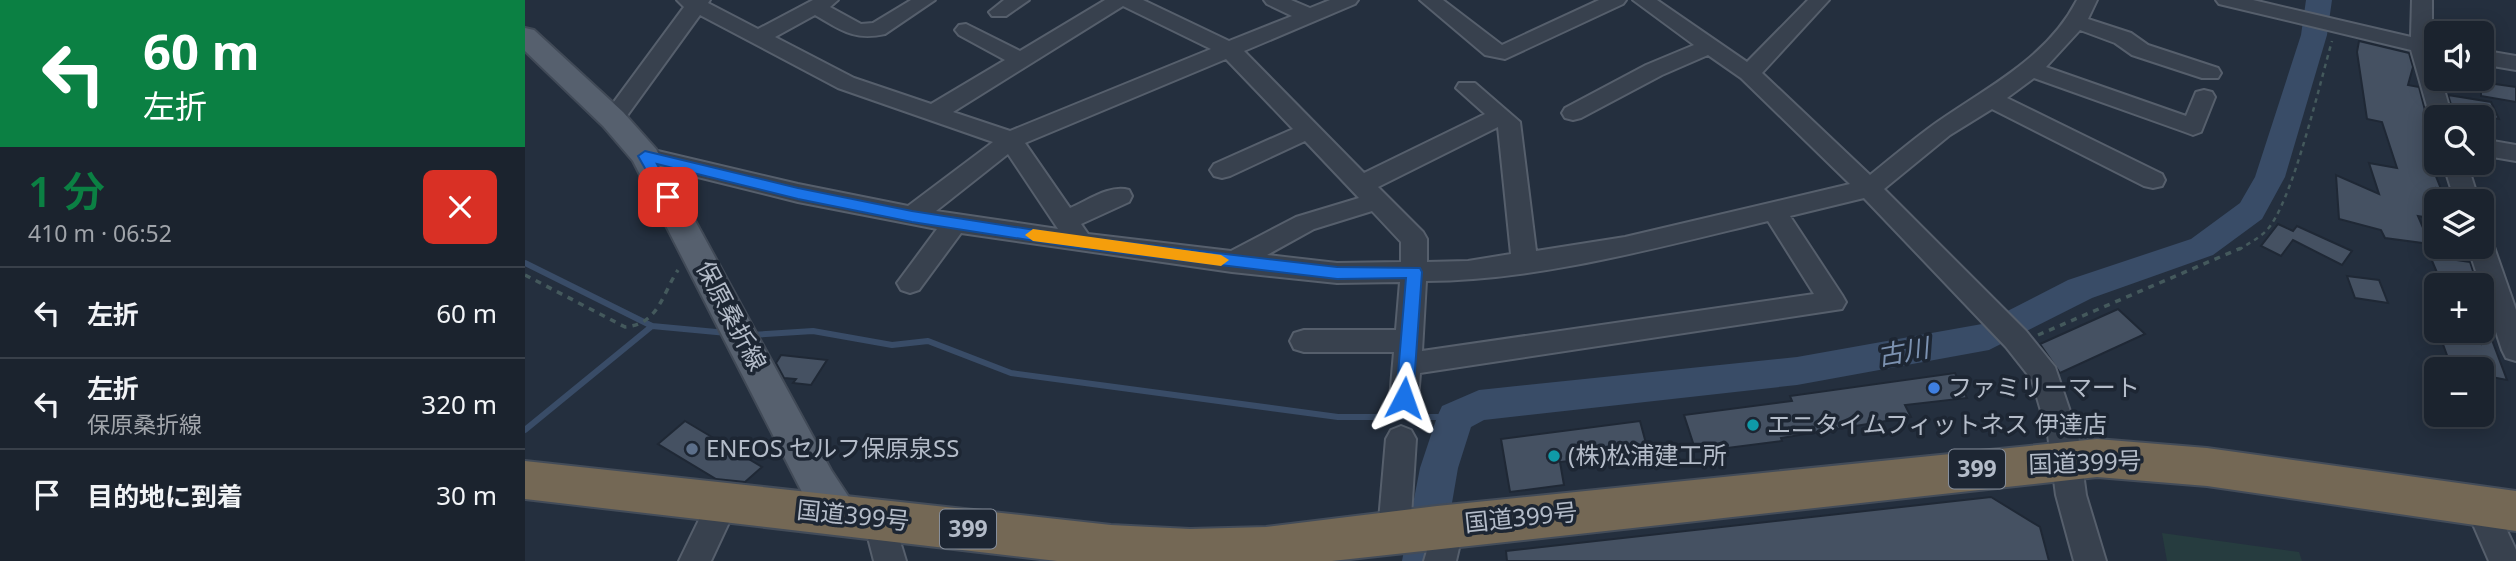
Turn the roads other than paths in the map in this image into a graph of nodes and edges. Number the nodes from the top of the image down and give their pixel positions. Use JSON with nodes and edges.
{"nodes":[{"id":1,"x":925,"y":0,"type":"edge"},
{"id":2,"x":1019,"y":0,"type":"edge"},
{"id":3,"x":1119,"y":0,"type":"edge"},
{"id":4,"x":1127,"y":0,"type":"edge"},
{"id":5,"x":1274,"y":0,"type":"edge"},
{"id":6,"x":1349,"y":0,"type":"edge"},
{"id":7,"x":1430,"y":0,"type":"edge"},
{"id":8,"x":1616,"y":0,"type":"edge"},
{"id":9,"x":1643,"y":0,"type":"edge"},
{"id":10,"x":1819,"y":0,"type":"edge"},
{"id":11,"x":2087,"y":0,"type":"edge"},
{"id":12,"x":2226,"y":0,"type":"edge"},
{"id":13,"x":2421,"y":0,"type":"edge"},
{"id":14,"x":694,"y":2,"type":"edge"},
{"id":15,"x":821,"y":4,"type":"edge"},
{"id":16,"x":999,"y":12,"type":"dead end"},
{"id":17,"x":1310,"y":16,"type":"junction"},
{"id":18,"x":2425,"y":21,"type":"edge"},
{"id":19,"x":2076,"y":22,"type":"junction"},
{"id":20,"x":2332,"y":25,"type":"joint"},
{"id":21,"x":966,"y":30,"type":"dead end"},
{"id":22,"x":525,"y":36,"type":"edge"},
{"id":23,"x":759,"y":37,"type":"junction"},
{"id":24,"x":1709,"y":46,"type":"junction"},
{"id":25,"x":2424,"y":46,"type":"edge"},
{"id":26,"x":1230,"y":51,"type":"junction"},
{"id":27,"x":2494,"y":59,"type":"edge"},
{"id":28,"x":1021,"y":60,"type":"junction"},
{"id":29,"x":2516,"y":63,"type":"edge"},
{"id":30,"x":2031,"y":69,"type":"junction"},
{"id":31,"x":2210,"y":73,"type":"dead end"},
{"id":32,"x":1749,"y":74,"type":"junction"},
{"id":33,"x":1467,"y":88,"type":"dead end"},
{"id":34,"x":2204,"y":97,"type":"dead end"},
{"id":35,"x":1991,"y":99,"type":"junction"},
{"id":36,"x":934,"y":113,"type":"junction"},
{"id":37,"x":1573,"y":113,"type":"dead end"},
{"id":38,"x":1501,"y":116,"type":"junction"},
{"id":39,"x":613,"y":119,"type":"junction"},
{"id":40,"x":1308,"y":131,"type":"junction"},
{"id":41,"x":1011,"y":140,"type":"junction"},
{"id":42,"x":2494,"y":149,"type":"edge"},
{"id":43,"x":2516,"y":153,"type":"edge"},
{"id":44,"x":645,"y":156,"type":"junction"},
{"id":45,"x":1223,"y":170,"type":"dead end"},
{"id":46,"x":2153,"y":180,"type":"dead end"},
{"id":47,"x":1869,"y":188,"type":"junction"},
{"id":48,"x":1369,"y":193,"type":"junction"},
{"id":49,"x":1120,"y":196,"type":"dead end"},
{"id":50,"x":1774,"y":211,"type":"junction"},
{"id":51,"x":912,"y":216,"type":"junction"},
{"id":52,"x":1065,"y":221,"type":"junction"},
{"id":53,"x":955,"y":223,"type":"junction"},
{"id":54,"x":1080,"y":242,"type":"junction"},
{"id":55,"x":2485,"y":259,"type":"edge"},
{"id":56,"x":1232,"y":262,"type":"junction"},
{"id":57,"x":1525,"y":264,"type":"junction"},
{"id":58,"x":1414,"y":272,"type":"junction"},
{"id":59,"x":910,"y":284,"type":"dead end"},
{"id":60,"x":1304,"y":341,"type":"dead end"},
{"id":61,"x":2516,"y":351,"type":"edge"},
{"id":62,"x":1408,"y":353,"type":"junction"},
{"id":63,"x":1404,"y":398,"type":"dead end"},
{"id":64,"x":1401,"y":439,"type":"dead end"},
{"id":65,"x":2067,"y":460,"type":"junction"},
{"id":66,"x":525,"y":480,"type":"edge"},
{"id":67,"x":724,"y":501,"type":"junction"},
{"id":68,"x":2498,"y":508,"type":"edge"},
{"id":69,"x":860,"y":516,"type":"junction"},
{"id":70,"x":1426,"y":535,"type":"edge"},
{"id":71,"x":695,"y":561,"type":"edge"},
{"id":72,"x":890,"y":561,"type":"edge"},
{"id":73,"x":2090,"y":561,"type":"edge"},
{"id":74,"x":2505,"y":561,"type":"edge"}],
"edges":[{"from":1,"to":15,"type":"street"},
{"from":2,"to":16,"type":"street"},
{"from":3,"to":28,"type":"street"},
{"from":4,"to":26,"type":"street"},
{"from":5,"to":17,"type":"street"},
{"from":6,"to":17,"type":"street"},
{"from":7,"to":8,"type":"street"},
{"from":9,"to":24,"type":"street"},
{"from":10,"to":32,"type":"street"},
{"from":11,"to":19,"type":"street"},
{"from":12,"to":20,"type":"street"},
{"from":13,"to":18,"type":"street"},
{"from":14,"to":23,"type":"street"},
{"from":14,"to":39,"type":"street"},
{"from":15,"to":23,"type":"street"},
{"from":17,"to":26,"type":"street"},
{"from":19,"to":30,"type":"street"},
{"from":19,"to":31,"type":"street"},
{"from":20,"to":25,"type":"street"},
{"from":21,"to":28,"type":"street"},
{"from":22,"to":39,"type":"main road","name":"保原桑折線"},
{"from":23,"to":36,"type":"street"},
{"from":24,"to":32,"type":"street"},
{"from":24,"to":37,"type":"street"},
{"from":26,"to":40,"type":"street"},
{"from":26,"to":41,"type":"street"},
{"from":27,"to":29,"type":"street"},
{"from":28,"to":36,"type":"street"},
{"from":30,"to":34,"type":"street"},
{"from":30,"to":35,"type":"street"},
{"from":32,"to":47,"type":"street"},
{"from":33,"to":38,"type":"street"},
{"from":35,"to":46,"type":"street"},
{"from":35,"to":47,"type":"street"},
{"from":36,"to":41,"type":"street"},
{"from":38,"to":48,"type":"street"},
{"from":38,"to":57,"type":"street"},
{"from":39,"to":44,"type":"main road","name":"保原桑折線"},
{"from":40,"to":45,"type":"street"},
{"from":40,"to":48,"type":"street"},
{"from":41,"to":51,"type":"street"},
{"from":41,"to":52,"type":"street"},
{"from":42,"to":43,"type":"street"},
{"from":44,"to":51,"type":"street"},
{"from":44,"to":69,"type":"main road","name":"保原桑折線"},
{"from":47,"to":50,"type":"street"},
{"from":47,"to":65,"type":"street"},
{"from":48,"to":56,"type":"street"},
{"from":48,"to":58,"type":"street"},
{"from":49,"to":52,"type":"street"},
{"from":50,"to":57,"type":"street"},
{"from":50,"to":62,"type":"street"},
{"from":51,"to":53,"type":"street"},
{"from":52,"to":54,"type":"street"},
{"from":53,"to":54,"type":"street"},
{"from":53,"to":59,"type":"street"},
{"from":54,"to":56,"type":"street"},
{"from":55,"to":61,"type":"street"},
{"from":56,"to":58,"type":"street"},
{"from":57,"to":58,"type":"street"},
{"from":58,"to":62,"type":"street"},
{"from":60,"to":62,"type":"street"},
{"from":62,"to":63,"type":"street"},
{"from":64,"to":70,"type":"street"},
{"from":65,"to":68,"type":"highway","name":"国道399号","number":"399"},
{"from":65,"to":70,"type":"highway","name":"国道399号","number":"399"},
{"from":65,"to":73,"type":"street"},
{"from":66,"to":67,"type":"highway","name":"国道399号","number":"399"},
{"from":67,"to":69,"type":"highway","name":"国道399号","number":"399"},
{"from":67,"to":71,"type":"street"},
{"from":68,"to":74,"type":"street"},
{"from":69,"to":70,"type":"highway","name":"国道399号","number":"399"},
{"from":69,"to":72,"type":"street"}]}
